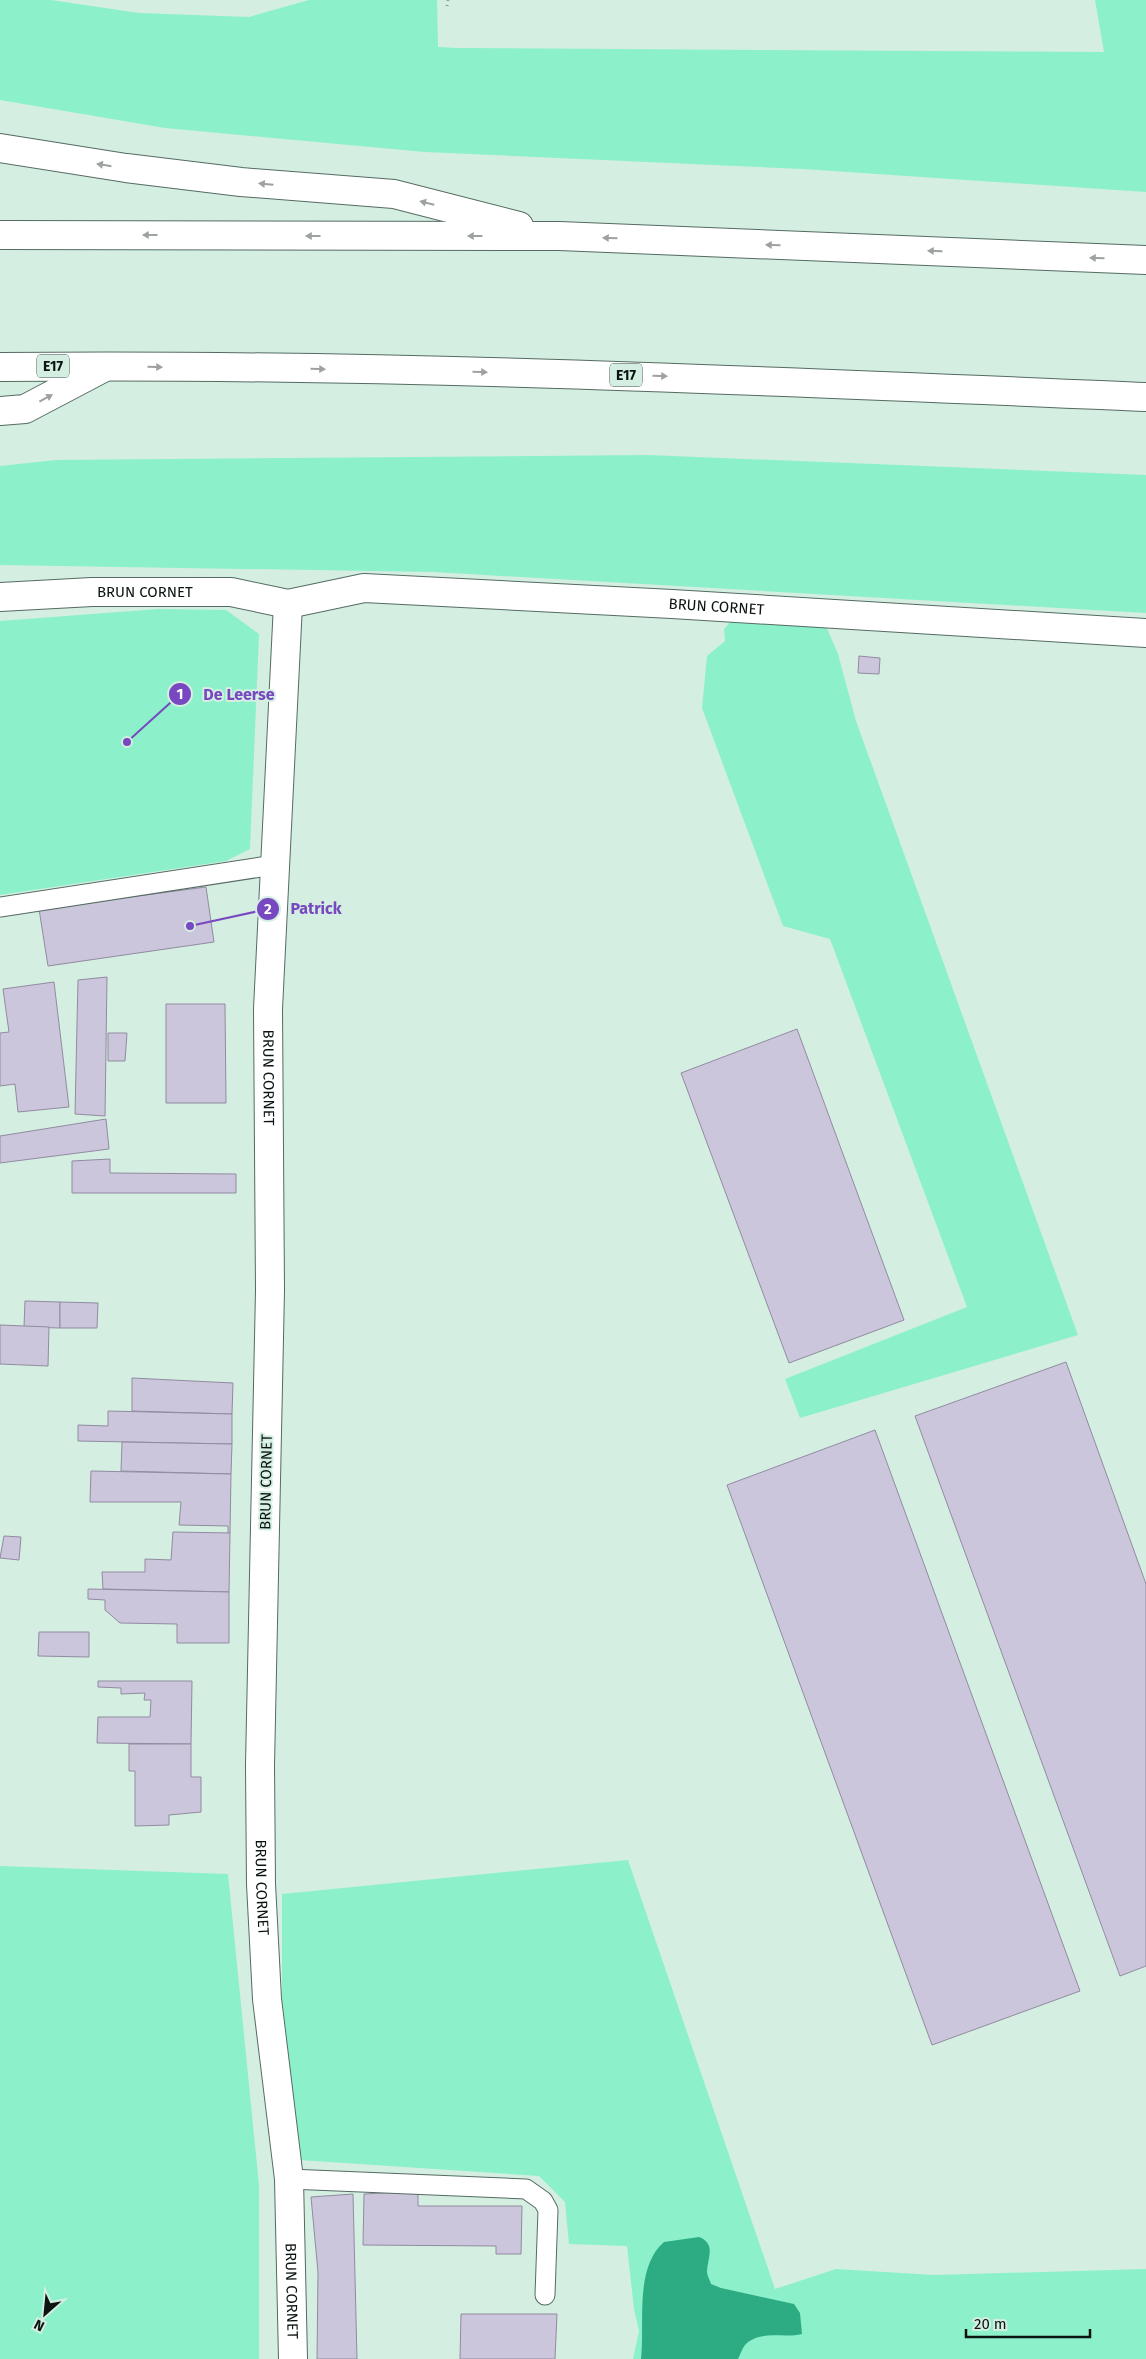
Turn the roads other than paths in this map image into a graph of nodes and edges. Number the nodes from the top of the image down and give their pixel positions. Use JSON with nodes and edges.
{"nodes":[{"id":1,"x":0,"y":148,"type":"edge"},
{"id":2,"x":0,"y":235,"type":"edge"},
{"id":3,"x":559,"y":236,"type":"junction"},
{"id":4,"x":1146,"y":260,"type":"edge"},
{"id":5,"x":106,"y":366,"type":"junction"},
{"id":6,"x":0,"y":367,"type":"edge"},
{"id":7,"x":1146,"y":397,"type":"edge"},
{"id":8,"x":0,"y":411,"type":"edge"},
{"id":9,"x":0,"y":597,"type":"edge"},
{"id":10,"x":288,"y":604,"type":"junction"},
{"id":11,"x":1146,"y":634,"type":"edge"},
{"id":12,"x":274,"y":864,"type":"junction"},
{"id":13,"x":0,"y":907,"type":"edge"},
{"id":14,"x":289,"y":2179,"type":"junction"},
{"id":15,"x":545,"y":2295,"type":"dead end"},
{"id":16,"x":293,"y":2359,"type":"edge"}],
"edges":[{"from":3,"to":1,"type":"main road","one_way":true},
{"from":3,"to":2,"type":"main road","one_way":true},
{"from":4,"to":3,"type":"main road","one_way":true},
{"from":5,"to":6,"type":"main road","number":"E17"},
{"from":5,"to":7,"type":"main road","number":"E17","one_way":true},
{"from":8,"to":5,"type":"main road","one_way":true},
{"from":9,"to":10,"type":"main road","name":"BRUN CORNET"},
{"from":10,"to":11,"type":"main road","name":"BRUN CORNET"},
{"from":10,"to":12,"type":"main road","name":"BRUN CORNET"},
{"from":12,"to":13,"type":"lane"},
{"from":12,"to":14,"type":"main road","name":"BRUN CORNET"},
{"from":14,"to":15,"type":"lane"},
{"from":14,"to":16,"type":"main road","name":"BRUN CORNET"}]}
